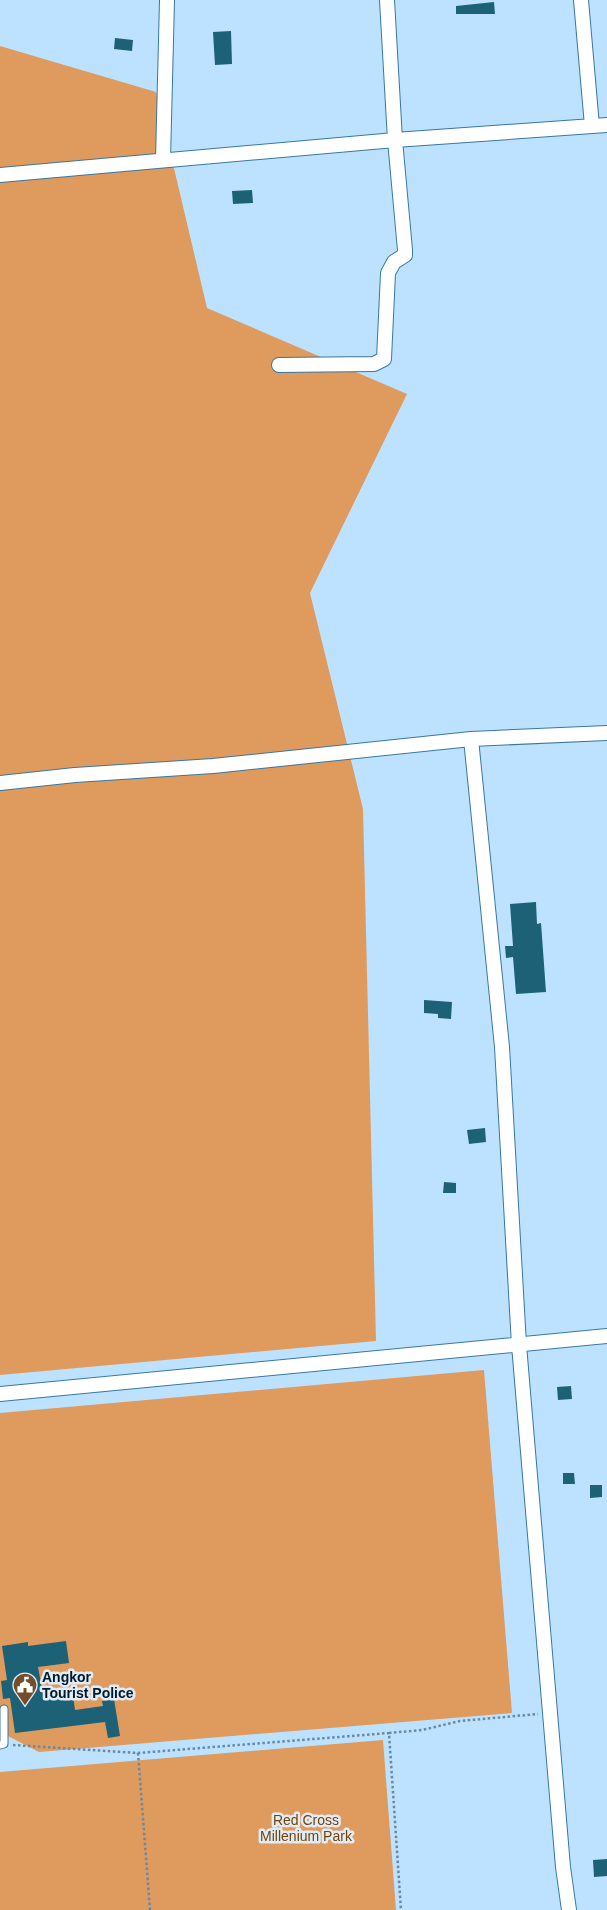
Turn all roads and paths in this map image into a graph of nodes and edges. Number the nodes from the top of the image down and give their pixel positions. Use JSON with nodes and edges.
{"nodes":[{"id":1,"x":167,"y":0,"type":"edge"},
{"id":2,"x":387,"y":0,"type":"edge"},
{"id":3,"x":581,"y":0,"type":"edge"},
{"id":4,"x":607,"y":125,"type":"edge"},
{"id":5,"x":592,"y":126,"type":"junction"},
{"id":6,"x":395,"y":140,"type":"junction"},
{"id":7,"x":163,"y":160,"type":"junction"},
{"id":8,"x":0,"y":175,"type":"edge"},
{"id":9,"x":279,"y":364,"type":"dead end"},
{"id":10,"x":607,"y":733,"type":"edge"},
{"id":11,"x":471,"y":739,"type":"junction"},
{"id":12,"x":0,"y":783,"type":"edge"},
{"id":13,"x":607,"y":1336,"type":"edge"},
{"id":14,"x":519,"y":1345,"type":"junction"},
{"id":15,"x":0,"y":1394,"type":"edge"},
{"id":16,"x":4,"y":1709,"type":"dead end"},
{"id":17,"x":550,"y":1713,"type":"junction"},
{"id":18,"x":389,"y":1733,"type":"junction"},
{"id":19,"x":2,"y":1745,"type":"edge"},
{"id":20,"x":138,"y":1753,"type":"junction"},
{"id":21,"x":150,"y":1910,"type":"edge"},
{"id":22,"x":402,"y":1910,"type":"edge"},
{"id":23,"x":569,"y":1910,"type":"edge"}],
"edges":[{"from":1,"to":7,"type":"street"},
{"from":2,"to":6,"type":"street"},
{"from":3,"to":5,"type":"street"},
{"from":4,"to":5,"type":"street"},
{"from":5,"to":6,"type":"street"},
{"from":6,"to":7,"type":"street"},
{"from":6,"to":9,"type":"street"},
{"from":7,"to":8,"type":"street"},
{"from":10,"to":11,"type":"street"},
{"from":11,"to":12,"type":"street"},
{"from":11,"to":14,"type":"street"},
{"from":13,"to":14,"type":"street"},
{"from":14,"to":15,"type":"street"},
{"from":14,"to":17,"type":"street"},
{"from":16,"to":19,"type":"lane"},
{"from":17,"to":18,"type":"path"},
{"from":17,"to":23,"type":"street"},
{"from":18,"to":20,"type":"path"},
{"from":18,"to":22,"type":"path"},
{"from":19,"to":20,"type":"path"},
{"from":20,"to":21,"type":"path"}]}
